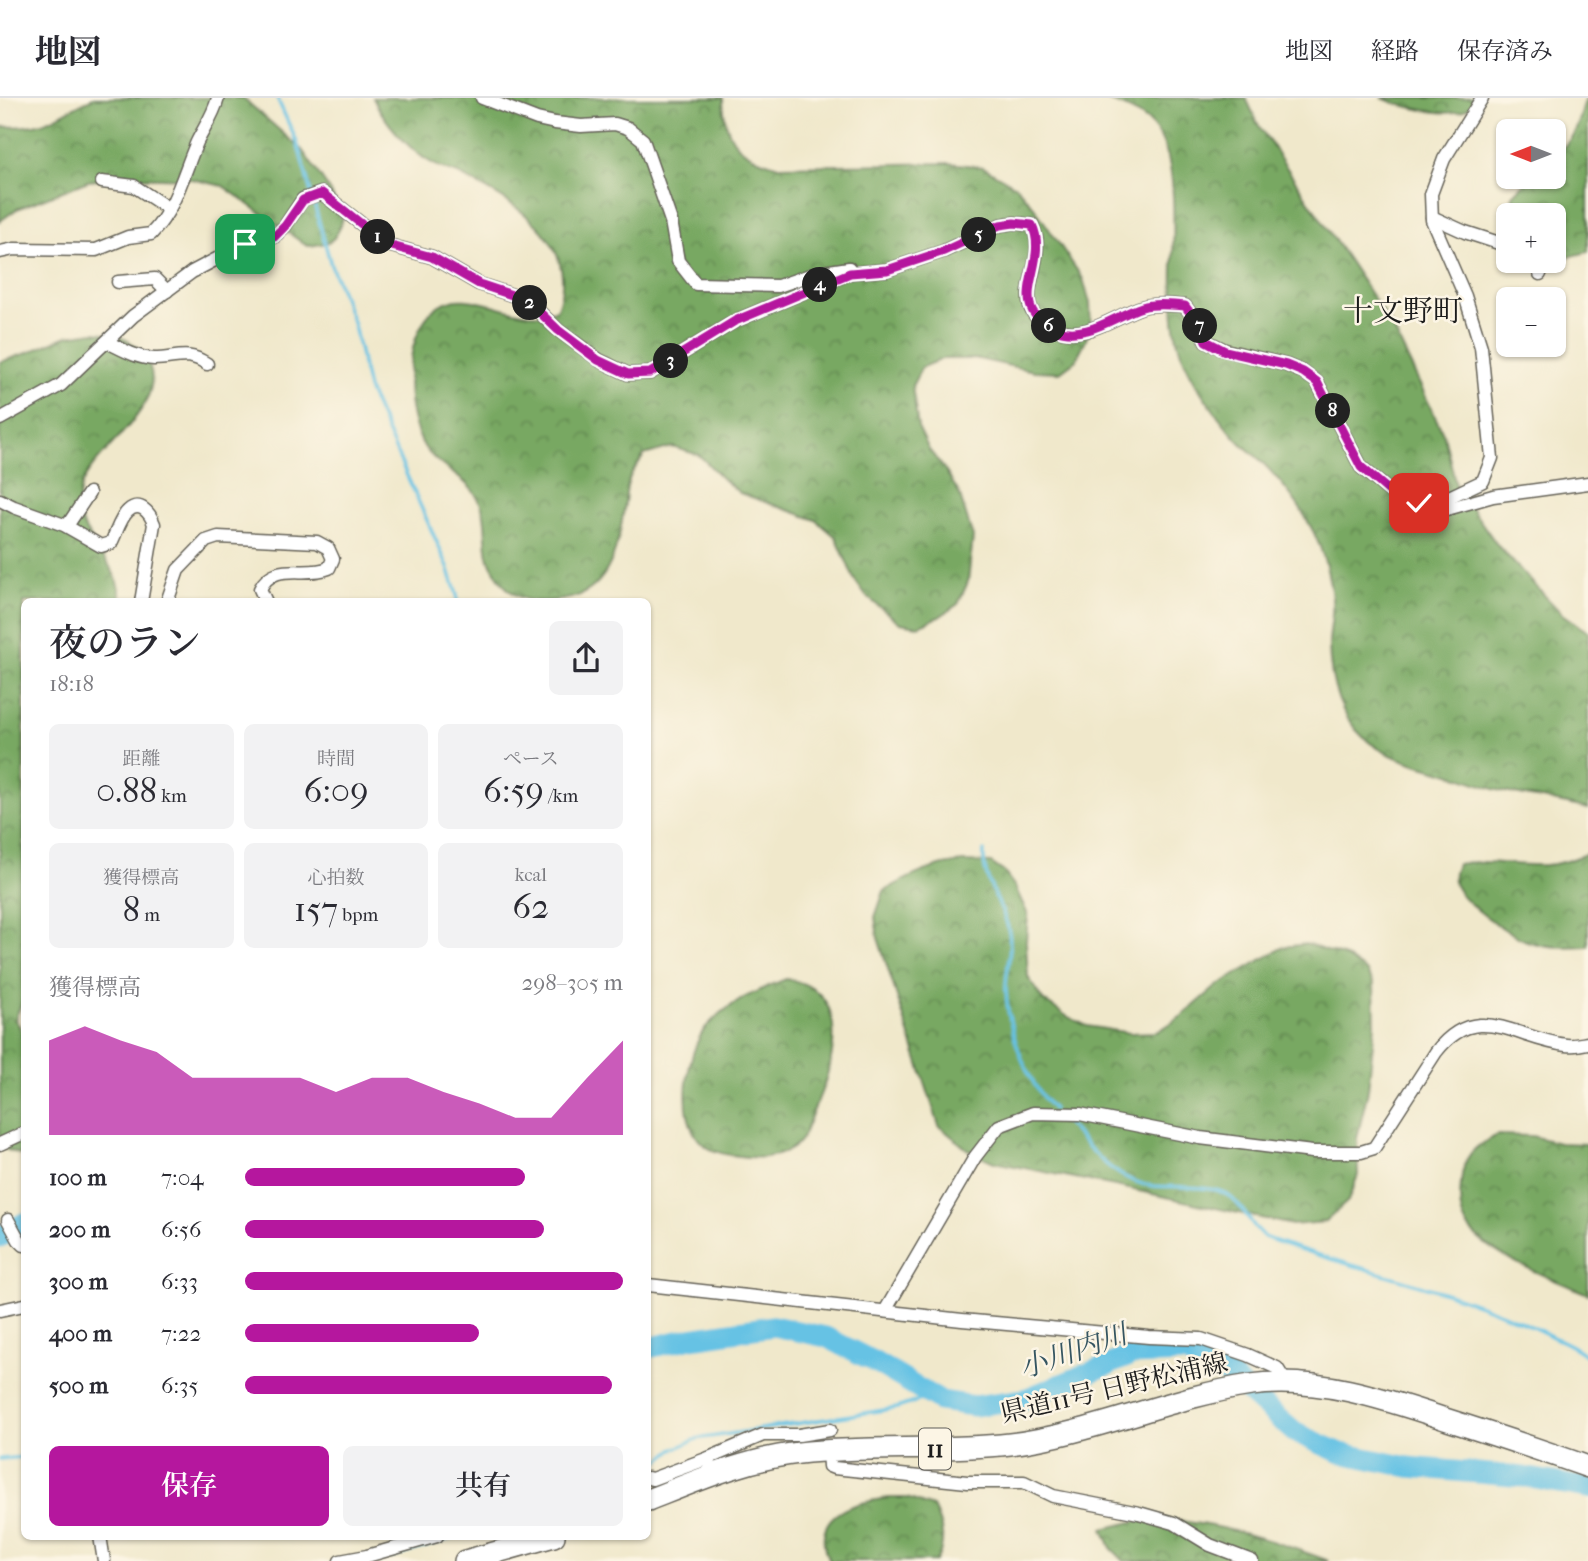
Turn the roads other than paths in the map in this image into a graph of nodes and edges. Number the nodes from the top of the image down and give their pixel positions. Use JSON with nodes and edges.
{"nodes":[{"id":1,"x":218,"y":98,"type":"edge"},
{"id":2,"x":482,"y":98,"type":"edge"},
{"id":3,"x":1482,"y":98,"type":"edge"},
{"id":4,"x":102,"y":182,"type":"dead end"},
{"id":5,"x":169,"y":209,"type":"junction"},
{"id":6,"x":1432,"y":217,"type":"junction"},
{"id":7,"x":1496,"y":242,"type":"edge"},
{"id":8,"x":0,"y":252,"type":"edge"},
{"id":9,"x":887,"y":270,"type":"junction"},
{"id":10,"x":118,"y":282,"type":"dead end"},
{"id":11,"x":167,"y":291,"type":"junction"},
{"id":12,"x":107,"y":342,"type":"junction"},
{"id":13,"x":207,"y":364,"type":"dead end"},
{"id":14,"x":0,"y":419,"type":"edge"},
{"id":15,"x":1588,"y":483,"type":"edge"},
{"id":16,"x":89,"y":494,"type":"dead end"},
{"id":17,"x":0,"y":500,"type":"edge"},
{"id":18,"x":1447,"y":509,"type":"junction"},
{"id":19,"x":67,"y":526,"type":"junction"},
{"id":20,"x":142,"y":598,"type":"edge"},
{"id":21,"x":168,"y":598,"type":"edge"},
{"id":22,"x":264,"y":598,"type":"edge"},
{"id":23,"x":1588,"y":1043,"type":"edge"},
{"id":24,"x":21,"y":1134,"type":"edge"},
{"id":25,"x":0,"y":1143,"type":"edge"},
{"id":26,"x":9,"y":1220,"type":"dead end"},
{"id":27,"x":21,"y":1241,"type":"edge"},
{"id":28,"x":651,"y":1285,"type":"edge"},
{"id":29,"x":21,"y":1306,"type":"edge"},
{"id":30,"x":0,"y":1310,"type":"edge"},
{"id":31,"x":885,"y":1311,"type":"junction"},
{"id":32,"x":1287,"y":1384,"type":"junction"},
{"id":33,"x":830,"y":1430,"type":"dead end"},
{"id":34,"x":828,"y":1452,"type":"junction"},
{"id":35,"x":710,"y":1467,"type":"junction"},
{"id":36,"x":1588,"y":1467,"type":"edge"},
{"id":37,"x":651,"y":1479,"type":"edge"},
{"id":38,"x":651,"y":1498,"type":"edge"},
{"id":39,"x":101,"y":1540,"type":"edge"},
{"id":40,"x":423,"y":1540,"type":"edge"},
{"id":41,"x":540,"y":1540,"type":"edge"},
{"id":42,"x":104,"y":1561,"type":"edge"},
{"id":43,"x":340,"y":1561,"type":"edge"},
{"id":44,"x":465,"y":1561,"type":"edge"},
{"id":45,"x":1252,"y":1561,"type":"edge"}],
"edges":[{"from":1,"to":5,"type":"street"},
{"from":2,"to":9,"type":"street"},
{"from":3,"to":6,"type":"street"},
{"from":4,"to":5,"type":"street"},
{"from":5,"to":8,"type":"street"},
{"from":6,"to":7,"type":"street"},
{"from":6,"to":18,"type":"street"},
{"from":9,"to":11,"type":"street"},
{"from":9,"to":18,"type":"street"},
{"from":10,"to":11,"type":"street"},
{"from":11,"to":12,"type":"street"},
{"from":12,"to":13,"type":"street"},
{"from":12,"to":14,"type":"street"},
{"from":15,"to":18,"type":"street"},
{"from":16,"to":19,"type":"street"},
{"from":17,"to":19,"type":"street"},
{"from":19,"to":20,"type":"street"},
{"from":21,"to":22,"type":"street"},
{"from":23,"to":31,"type":"street"},
{"from":24,"to":25,"type":"street"},
{"from":26,"to":27,"type":"street"},
{"from":28,"to":31,"type":"street"},
{"from":29,"to":30,"type":"street"},
{"from":31,"to":32,"type":"street"},
{"from":32,"to":34,"type":"main road","name":"県道11号 日野松浦線","number":"11"},
{"from":32,"to":36,"type":"main road","name":"県道11号 日野松浦線","number":"11"},
{"from":33,"to":35,"type":"street"},
{"from":34,"to":35,"type":"main road","name":"県道11号 日野松浦線","number":"11"},
{"from":34,"to":45,"type":"street"},
{"from":35,"to":37,"type":"street"},
{"from":35,"to":38,"type":"main road","name":"県道11号 日野松浦線","number":"11"},
{"from":39,"to":42,"type":"street"},
{"from":40,"to":43,"type":"street"},
{"from":41,"to":44,"type":"main road"}]}
